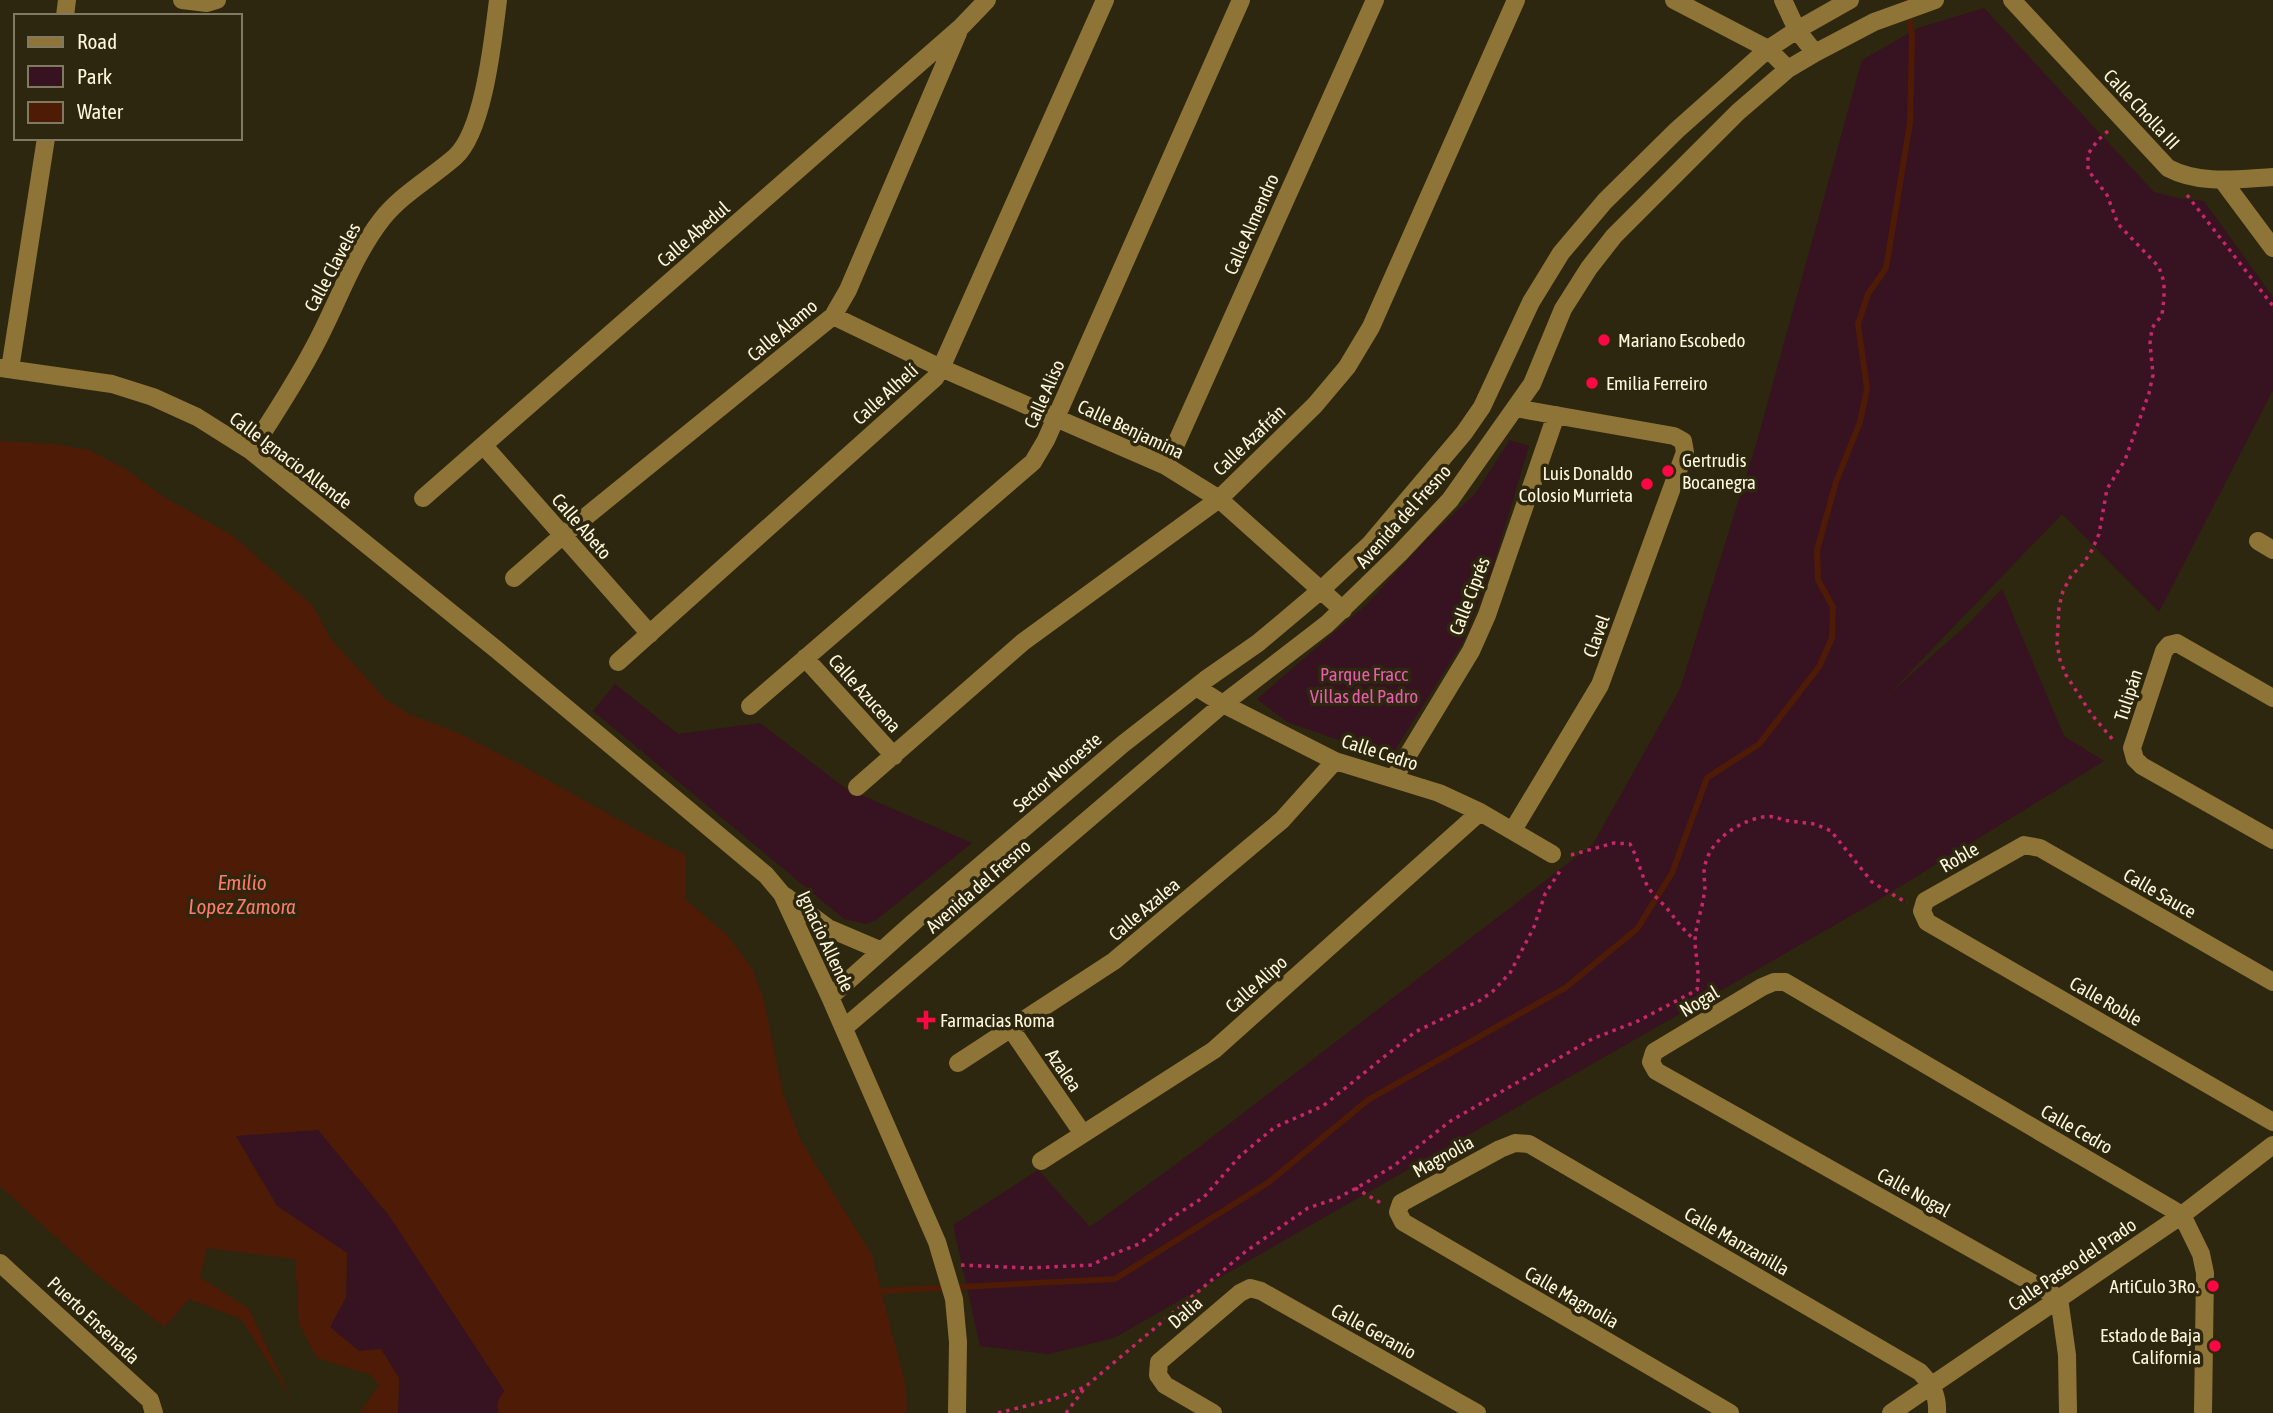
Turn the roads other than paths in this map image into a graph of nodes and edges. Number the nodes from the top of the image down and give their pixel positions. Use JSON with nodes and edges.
{"nodes":[{"id":1,"x":182,"y":0,"type":"edge"},
{"id":2,"x":217,"y":0,"type":"edge"},
{"id":3,"x":498,"y":0,"type":"edge"},
{"id":4,"x":987,"y":0,"type":"edge"},
{"id":5,"x":1105,"y":0,"type":"edge"},
{"id":6,"x":1241,"y":0,"type":"edge"},
{"id":7,"x":1375,"y":0,"type":"edge"},
{"id":8,"x":1516,"y":0,"type":"edge"},
{"id":9,"x":1674,"y":0,"type":"edge"},
{"id":10,"x":1783,"y":0,"type":"edge"},
{"id":11,"x":1850,"y":0,"type":"edge"},
{"id":12,"x":1936,"y":0,"type":"edge"},
{"id":13,"x":2012,"y":0,"type":"edge"},
{"id":14,"x":961,"y":27,"type":"junction"},
{"id":15,"x":1797,"y":30,"type":"junction"},
{"id":16,"x":1768,"y":49,"type":"junction"},
{"id":17,"x":1815,"y":53,"type":"junction"},
{"id":18,"x":1788,"y":69,"type":"junction"},
{"id":19,"x":46,"y":140,"type":"edge"},
{"id":20,"x":2273,"y":177,"type":"edge"},
{"id":21,"x":2223,"y":180,"type":"junction"},
{"id":22,"x":2273,"y":248,"type":"edge"},
{"id":23,"x":833,"y":316,"type":"junction"},
{"id":24,"x":941,"y":368,"type":"junction"},
{"id":25,"x":5,"y":369,"type":"edge"},
{"id":26,"x":1516,"y":408,"type":"junction"},
{"id":27,"x":1556,"y":415,"type":"junction"},
{"id":28,"x":1056,"y":418,"type":"junction"},
{"id":29,"x":484,"y":446,"type":"junction"},
{"id":30,"x":251,"y":451,"type":"junction"},
{"id":31,"x":1166,"y":466,"type":"junction"},
{"id":32,"x":423,"y":498,"type":"dead end"},
{"id":33,"x":1219,"y":499,"type":"junction"},
{"id":34,"x":562,"y":536,"type":"junction"},
{"id":35,"x":387,"y":561,"type":"joint"},
{"id":36,"x":514,"y":578,"type":"dead end"},
{"id":37,"x":1321,"y":590,"type":"junction"},
{"id":38,"x":1343,"y":610,"type":"junction"},
{"id":39,"x":650,"y":634,"type":"junction"},
{"id":40,"x":805,"y":658,"type":"junction"},
{"id":41,"x":618,"y":662,"type":"dead end"},
{"id":42,"x":1196,"y":687,"type":"junction"},
{"id":43,"x":2273,"y":698,"type":"edge"},
{"id":44,"x":1223,"y":704,"type":"junction"},
{"id":45,"x":750,"y":706,"type":"dead end"},
{"id":46,"x":894,"y":756,"type":"junction"},
{"id":47,"x":1335,"y":761,"type":"junction"},
{"id":48,"x":1394,"y":778,"type":"junction"},
{"id":49,"x":857,"y":787,"type":"dead end"},
{"id":50,"x":1480,"y":812,"type":"junction"},
{"id":51,"x":1513,"y":830,"type":"junction"},
{"id":52,"x":2273,"y":840,"type":"edge"},
{"id":53,"x":2024,"y":845,"type":"joint"},
{"id":54,"x":1552,"y":854,"type":"road end"},
{"id":55,"x":782,"y":894,"type":"junction"},
{"id":56,"x":1922,"y":911,"type":"joint"},
{"id":57,"x":882,"y":951,"type":"junction"},
{"id":58,"x":1774,"y":982,"type":"joint"},
{"id":59,"x":2273,"y":982,"type":"edge"},
{"id":60,"x":830,"y":997,"type":"junction"},
{"id":61,"x":844,"y":1028,"type":"junction"},
{"id":62,"x":1011,"y":1029,"type":"junction"},
{"id":63,"x":1651,"y":1062,"type":"joint"},
{"id":64,"x":958,"y":1063,"type":"dead end"},
{"id":65,"x":2273,"y":1122,"type":"edge"},
{"id":66,"x":1083,"y":1134,"type":"junction"},
{"id":67,"x":1515,"y":1143,"type":"joint"},
{"id":68,"x":2273,"y":1145,"type":"edge"},
{"id":69,"x":1041,"y":1161,"type":"dead end"},
{"id":70,"x":1398,"y":1212,"type":"joint"},
{"id":71,"x":2182,"y":1216,"type":"junction"},
{"id":72,"x":0,"y":1263,"type":"edge"},
{"id":73,"x":1250,"y":1288,"type":"joint"},
{"id":74,"x":2059,"y":1298,"type":"junction"},
{"id":75,"x":1933,"y":1386,"type":"junction"},
{"id":76,"x":154,"y":1413,"type":"edge"},
{"id":77,"x":957,"y":1413,"type":"edge"},
{"id":78,"x":1213,"y":1413,"type":"edge"},
{"id":79,"x":1477,"y":1413,"type":"edge"},
{"id":80,"x":1730,"y":1413,"type":"edge"},
{"id":81,"x":1891,"y":1413,"type":"edge"},
{"id":82,"x":1937,"y":1413,"type":"edge"},
{"id":83,"x":2068,"y":1413,"type":"edge"},
{"id":84,"x":2203,"y":1413,"type":"edge"}],
"edges":[{"from":1,"to":2,"type":"street"},
{"from":3,"to":30,"type":"street","name":"Calle Claveles"},
{"from":4,"to":14,"type":"street","name":"Calle Abedul"},
{"from":5,"to":24,"type":"street","name":"Calle Alhelí"},
{"from":6,"to":28,"type":"street","name":"Calle Aliso"},
{"from":7,"to":31,"type":"street","name":"Calle Almendro"},
{"from":8,"to":33,"type":"street","name":"Calle Azafrán"},
{"from":9,"to":16,"type":"street"},
{"from":10,"to":15,"type":"street"},
{"from":11,"to":15,"type":"street","name":"Avenida del Fresno"},
{"from":12,"to":17,"type":"street","name":"Avenida del Fresno"},
{"from":13,"to":21,"type":"street","name":"Calle Cholla III"},
{"from":14,"to":23,"type":"street","name":"Calle Álamo"},
{"from":14,"to":29,"type":"street","name":"Calle Abedul"},
{"from":15,"to":16,"type":"street","name":"Avenida del Fresno"},
{"from":15,"to":17,"type":"street"},
{"from":16,"to":18,"type":"street"},
{"from":16,"to":37,"type":"street","name":"Avenida del Fresno"},
{"from":17,"to":18,"type":"street","name":"Avenida del Fresno"},
{"from":18,"to":26,"type":"street","name":"Avenida del Fresno"},
{"from":19,"to":25,"type":"street"},
{"from":20,"to":21,"type":"street","name":"Calle Cholla III"},
{"from":21,"to":22,"type":"street"},
{"from":23,"to":24,"type":"street","name":"Calle Benjamina"},
{"from":23,"to":34,"type":"street","name":"Calle Álamo"},
{"from":24,"to":28,"type":"street","name":"Calle Benjamina"},
{"from":24,"to":39,"type":"street","name":"Calle Alhelí"},
{"from":25,"to":30,"type":"street","name":"Calle Ignacio Allende"},
{"from":26,"to":27,"type":"street"},
{"from":26,"to":38,"type":"street","name":"Avenida del Fresno"},
{"from":27,"to":48,"type":"street","name":"Calle Ciprés"},
{"from":27,"to":51,"type":"street","name":"Clavel"},
{"from":28,"to":31,"type":"street","name":"Calle Benjamina"},
{"from":28,"to":40,"type":"street","name":"Calle Aliso"},
{"from":29,"to":32,"type":"street","name":"Calle Abedul"},
{"from":29,"to":34,"type":"street","name":"Calle Abeto"},
{"from":30,"to":35,"type":"street","name":"Calle Ignacio Allende"},
{"from":31,"to":33,"type":"street","name":"Calle Benjamina"},
{"from":33,"to":37,"type":"street","name":"Calle Benjamina"},
{"from":33,"to":46,"type":"street","name":"Calle Azafrán"},
{"from":34,"to":36,"type":"street","name":"Calle Álamo"},
{"from":34,"to":39,"type":"street","name":"Calle Abeto"},
{"from":35,"to":55,"type":"street","name":"Ignacio Allende"},
{"from":37,"to":38,"type":"street","name":"Calle Benjamina"},
{"from":37,"to":42,"type":"street","name":"Sector Noroeste"},
{"from":38,"to":44,"type":"street","name":"Avenida del Fresno"},
{"from":39,"to":41,"type":"street","name":"Calle Alhelí"},
{"from":40,"to":45,"type":"street","name":"Calle Aliso"},
{"from":40,"to":46,"type":"street","name":"Calle Azucena"},
{"from":42,"to":44,"type":"street","name":"Calle Cedro"},
{"from":42,"to":57,"type":"street","name":"Sector Noroeste"},
{"from":43,"to":52,"type":"street","name":"Tulipán"},
{"from":44,"to":47,"type":"street","name":"Calle Cedro"},
{"from":44,"to":61,"type":"street","name":"Avenida del Fresno"},
{"from":46,"to":49,"type":"street","name":"Calle Azafrán"},
{"from":47,"to":48,"type":"street","name":"Calle Cedro"},
{"from":47,"to":62,"type":"street","name":"Calle Azalea"},
{"from":48,"to":50,"type":"street","name":"Calle Cedro"},
{"from":50,"to":51,"type":"street","name":"Calle Cedro"},
{"from":50,"to":66,"type":"street","name":"Calle Alipo"},
{"from":51,"to":54,"type":"street","name":"Calle Cedro"},
{"from":53,"to":56,"type":"street","name":"Roble"},
{"from":53,"to":59,"type":"street","name":"Calle Sauce"},
{"from":55,"to":57,"type":"street"},
{"from":55,"to":60,"type":"street","name":"Ignacio Allende"},
{"from":56,"to":65,"type":"street","name":"Calle Roble"},
{"from":57,"to":60,"type":"street","name":"Sector Noroeste"},
{"from":58,"to":63,"type":"street","name":"Nogal"},
{"from":58,"to":71,"type":"street","name":"Calle Cedro"},
{"from":60,"to":61,"type":"street","name":"Ignacio Allende"},
{"from":61,"to":77,"type":"street","name":"Ignacio Allende"},
{"from":62,"to":64,"type":"street","name":"Calle Azalea"},
{"from":62,"to":66,"type":"street","name":"Azalea"},
{"from":63,"to":74,"type":"street","name":"Calle Nogal"},
{"from":66,"to":69,"type":"street","name":"Calle Alipo"},
{"from":67,"to":70,"type":"street","name":"Magnolia"},
{"from":67,"to":75,"type":"street","name":"Calle Manzanilla"},
{"from":68,"to":71,"type":"street","name":"Calle Paseo del Prado"},
{"from":70,"to":80,"type":"street","name":"Calle Magnolia"},
{"from":71,"to":74,"type":"street","name":"Calle Paseo del Prado"},
{"from":71,"to":84,"type":"street"},
{"from":72,"to":76,"type":"street","name":"Puerto Ensenada"},
{"from":73,"to":78,"type":"street","name":"Dalia"},
{"from":73,"to":79,"type":"street","name":"Calle Geranio"},
{"from":74,"to":75,"type":"street","name":"Calle Paseo del Prado"},
{"from":74,"to":83,"type":"street"},
{"from":75,"to":81,"type":"street","name":"Calle Paseo del Prado"},
{"from":75,"to":82,"type":"street"}]}
